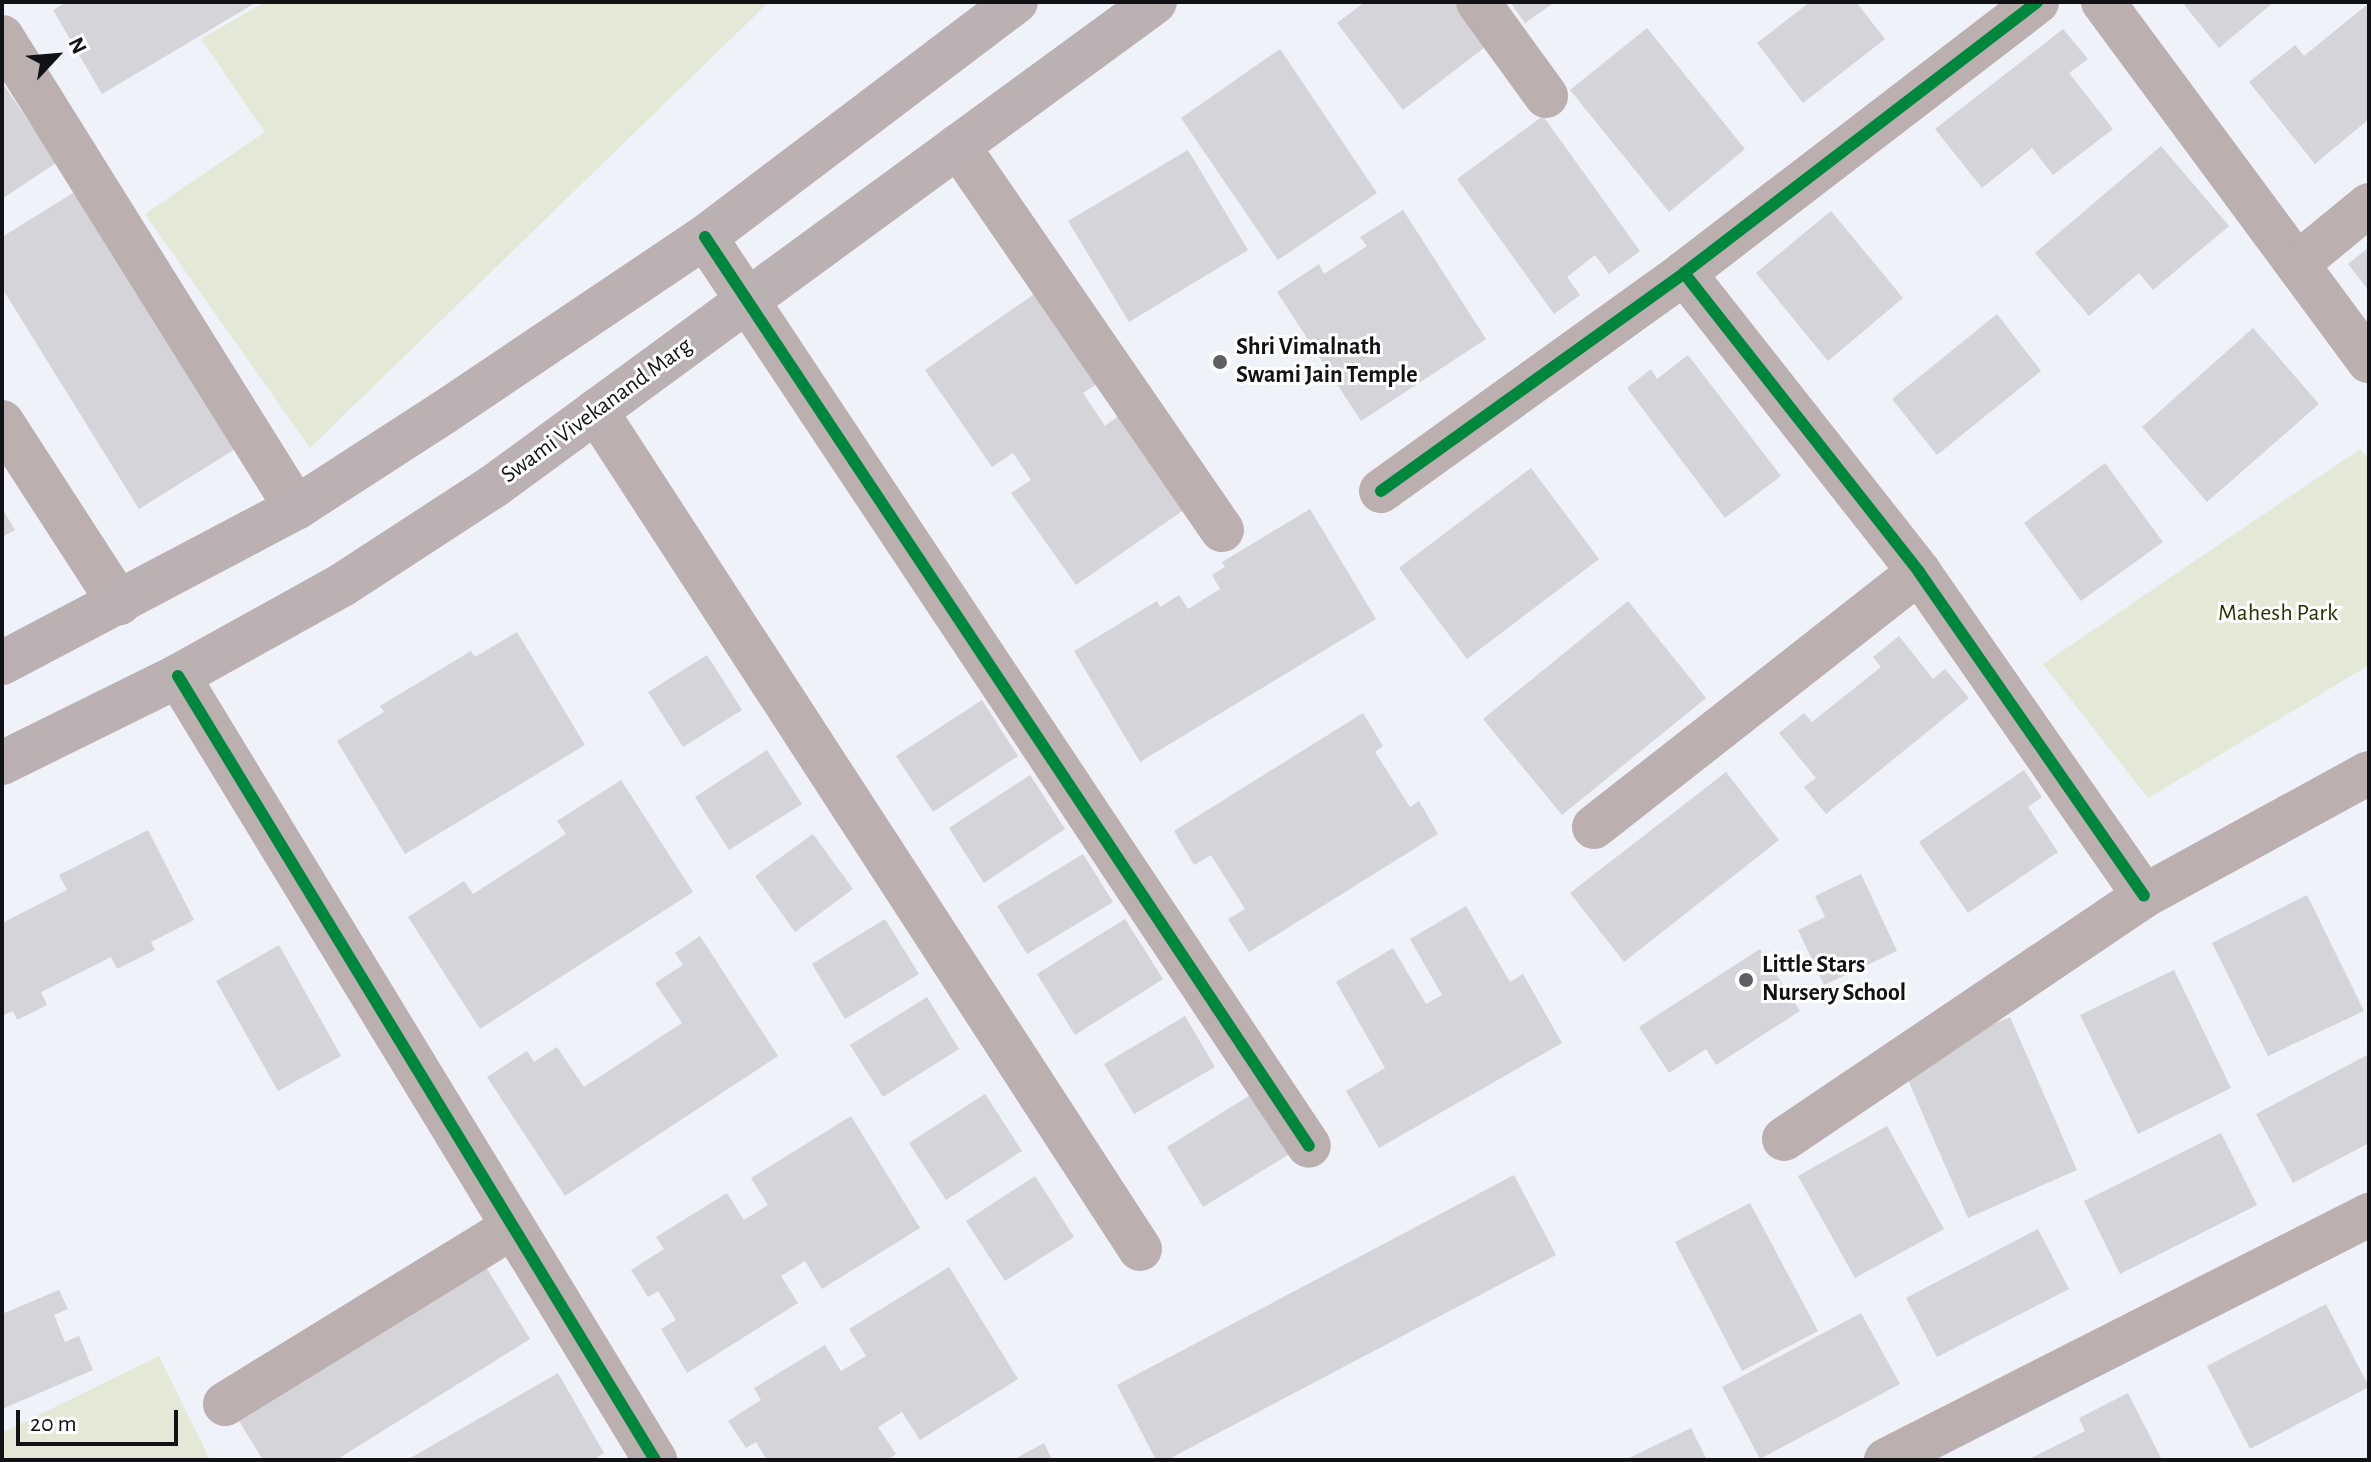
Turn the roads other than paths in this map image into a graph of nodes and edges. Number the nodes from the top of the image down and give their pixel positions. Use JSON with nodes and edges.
{"nodes":[{"id":1,"x":1015,"y":2,"type":"edge"},
{"id":2,"x":1155,"y":2,"type":"edge"},
{"id":3,"x":1478,"y":2,"type":"edge"},
{"id":4,"x":2037,"y":2,"type":"edge"},
{"id":5,"x":2103,"y":2,"type":"edge"},
{"id":6,"x":2,"y":37,"type":"edge"},
{"id":7,"x":1546,"y":96,"type":"dead end"},
{"id":8,"x":958,"y":146,"type":"junction"},
{"id":9,"x":2369,"y":205,"type":"edge"},
{"id":10,"x":705,"y":237,"type":"junction"},
{"id":11,"x":2297,"y":264,"type":"junction"},
{"id":12,"x":1684,"y":273,"type":"junction"},
{"id":13,"x":750,"y":299,"type":"junction"},
{"id":14,"x":2369,"y":361,"type":"edge"},
{"id":15,"x":596,"y":411,"type":"junction"},
{"id":16,"x":2,"y":422,"type":"edge"},
{"id":17,"x":1381,"y":491,"type":"dead end"},
{"id":18,"x":296,"y":508,"type":"junction"},
{"id":19,"x":1222,"y":530,"type":"dead end"},
{"id":20,"x":1919,"y":572,"type":"junction"},
{"id":21,"x":119,"y":603,"type":"junction"},
{"id":22,"x":2,"y":663,"type":"edge"},
{"id":23,"x":178,"y":676,"type":"junction"},
{"id":24,"x":2,"y":763,"type":"edge"},
{"id":25,"x":2369,"y":773,"type":"edge"},
{"id":26,"x":1594,"y":827,"type":"dead end"},
{"id":27,"x":2144,"y":896,"type":"junction"},
{"id":28,"x":1784,"y":1139,"type":"dead end"},
{"id":29,"x":1309,"y":1146,"type":"dead end"},
{"id":30,"x":2368,"y":1218,"type":"edge"},
{"id":31,"x":513,"y":1227,"type":"junction"},
{"id":32,"x":1140,"y":1249,"type":"dead end"},
{"id":33,"x":225,"y":1404,"type":"dead end"},
{"id":34,"x":655,"y":1460,"type":"edge"},
{"id":35,"x":1886,"y":1460,"type":"edge"}],
"edges":[{"from":1,"to":10,"type":"main road"},
{"from":2,"to":8,"type":"main road","name":"Swami Vivekanand Marg"},
{"from":3,"to":7,"type":"street"},
{"from":4,"to":12,"type":"street"},
{"from":5,"to":11,"type":"street"},
{"from":6,"to":18,"type":"street"},
{"from":8,"to":13,"type":"main road","name":"Swami Vivekanand Marg"},
{"from":8,"to":19,"type":"street"},
{"from":9,"to":11,"type":"street"},
{"from":10,"to":13,"type":"street"},
{"from":10,"to":18,"type":"main road"},
{"from":11,"to":14,"type":"street"},
{"from":12,"to":17,"type":"street"},
{"from":12,"to":20,"type":"street"},
{"from":13,"to":15,"type":"main road","name":"Swami Vivekanand Marg"},
{"from":13,"to":29,"type":"street"},
{"from":15,"to":23,"type":"main road","name":"Swami Vivekanand Marg"},
{"from":15,"to":32,"type":"street"},
{"from":16,"to":21,"type":"street"},
{"from":18,"to":21,"type":"main road"},
{"from":20,"to":26,"type":"street"},
{"from":20,"to":27,"type":"street"},
{"from":21,"to":22,"type":"main road"},
{"from":23,"to":24,"type":"main road","name":"Swami Vivekanand Marg"},
{"from":23,"to":31,"type":"street"},
{"from":25,"to":27,"type":"street"},
{"from":27,"to":28,"type":"street"},
{"from":30,"to":35,"type":"street"},
{"from":31,"to":33,"type":"street"},
{"from":31,"to":34,"type":"street"}]}
